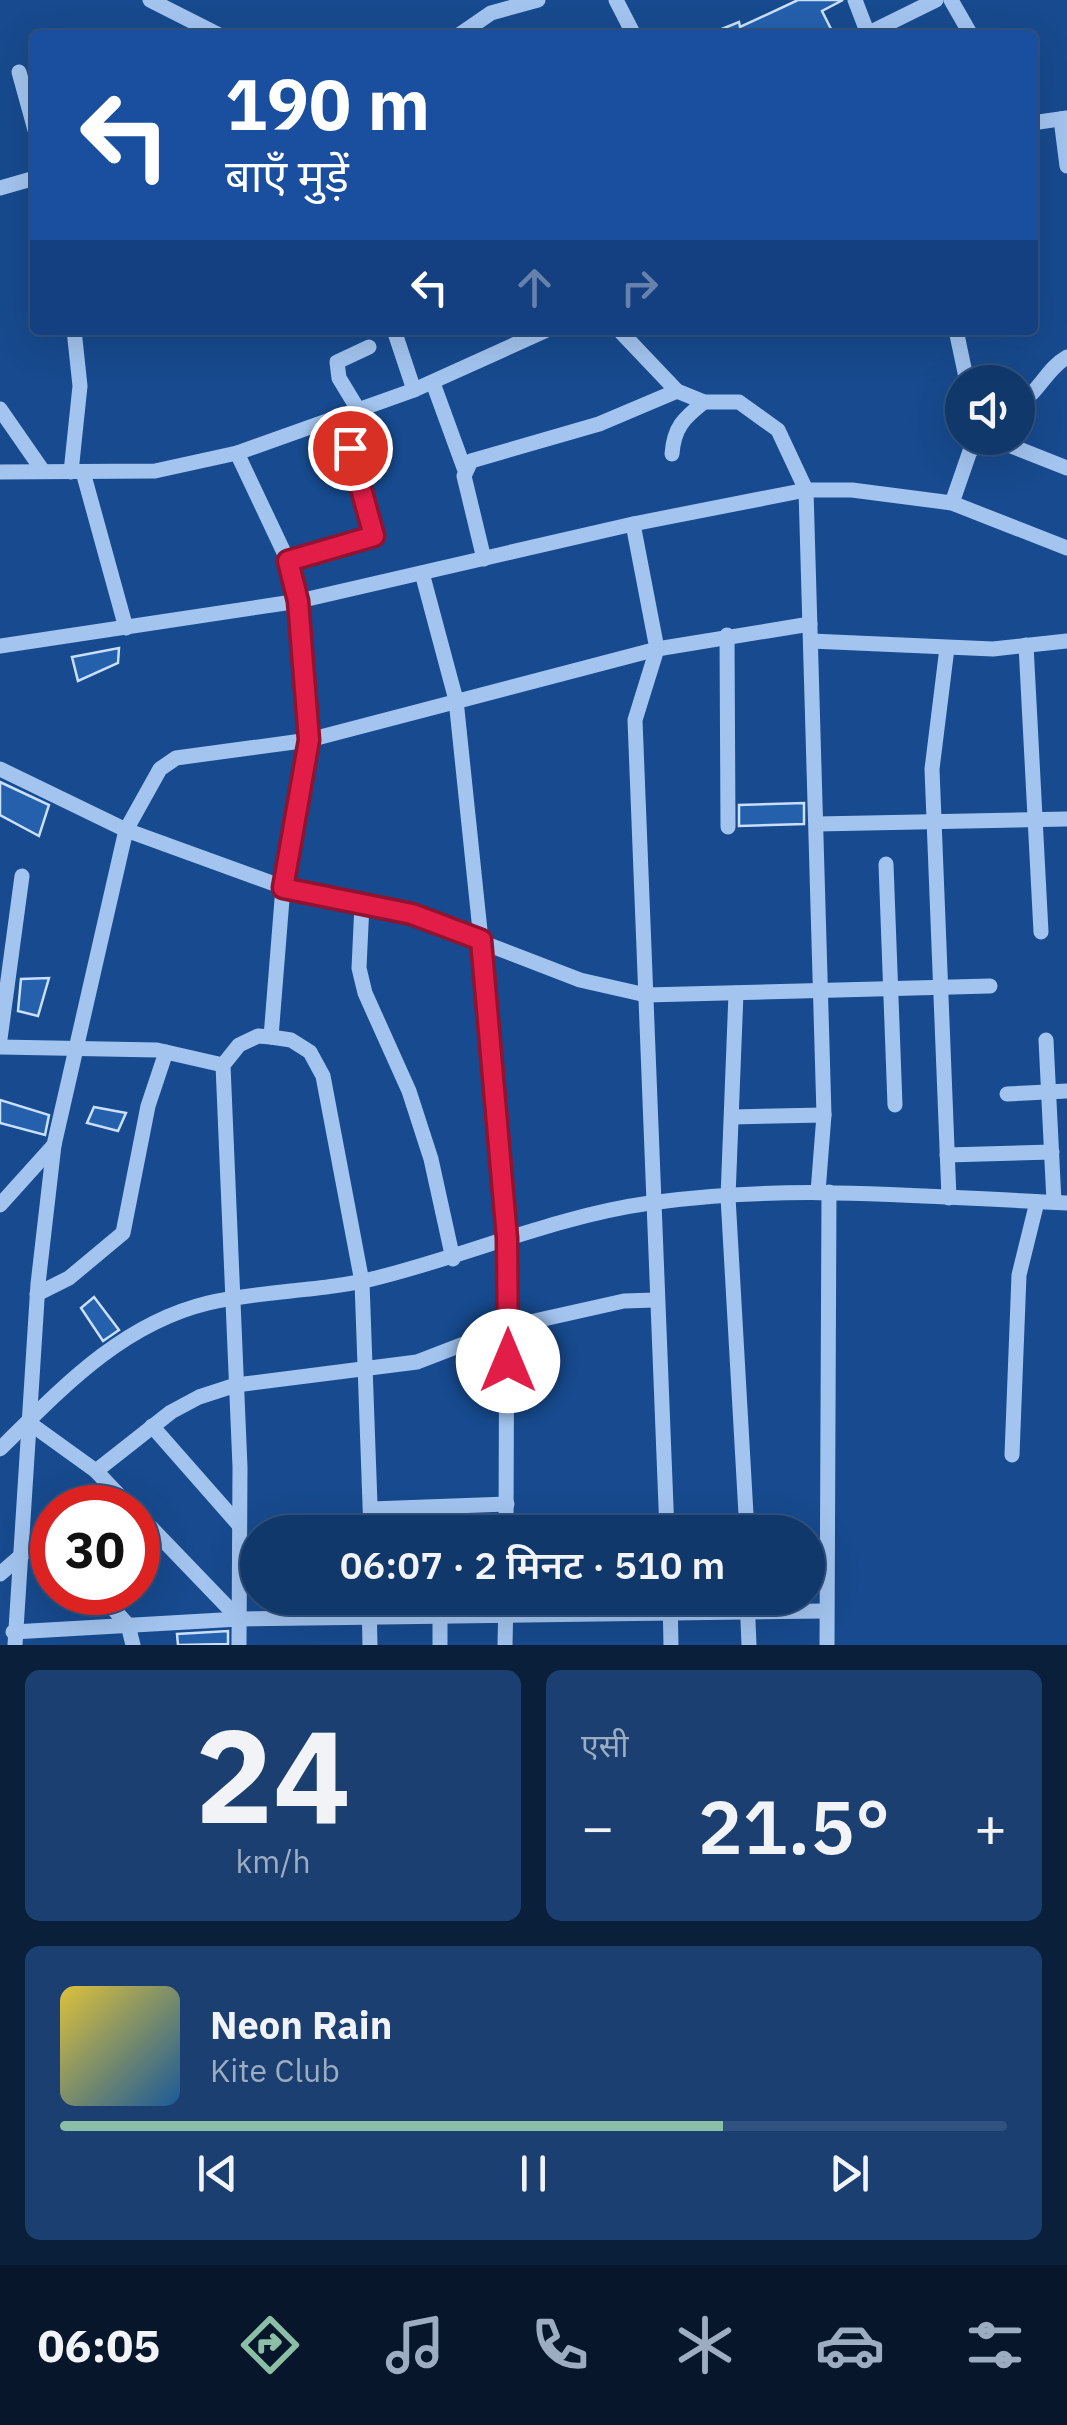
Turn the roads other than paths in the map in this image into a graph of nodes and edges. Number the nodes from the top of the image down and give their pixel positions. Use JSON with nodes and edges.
{"nodes":[{"id":1,"x":150,"y":0,"type":"edge"},
{"id":2,"x":538,"y":0,"type":"edge"},
{"id":3,"x":616,"y":0,"type":"edge"},
{"id":4,"x":855,"y":0,"type":"edge"},
{"id":5,"x":936,"y":0,"type":"edge"},
{"id":6,"x":950,"y":0,"type":"edge"},
{"id":7,"x":208,"y":30,"type":"edge"},
{"id":8,"x":466,"y":30,"type":"edge"},
{"id":9,"x":631,"y":30,"type":"edge"},
{"id":10,"x":865,"y":30,"type":"edge"},
{"id":11,"x":889,"y":30,"type":"edge"},
{"id":12,"x":968,"y":30,"type":"edge"},
{"id":13,"x":20,"y":72,"type":"dead end"},
{"id":14,"x":30,"y":111,"type":"edge"},
{"id":15,"x":1064,"y":119,"type":"edge"},
{"id":16,"x":1038,"y":122,"type":"edge"},
{"id":17,"x":1067,"y":166,"type":"edge"},
{"id":18,"x":30,"y":184,"type":"edge"},
{"id":19,"x":0,"y":188,"type":"edge"},
{"id":20,"x":75,"y":335,"type":"edge"},
{"id":21,"x":396,"y":335,"type":"edge"},
{"id":22,"x":536,"y":335,"type":"edge"},
{"id":23,"x":624,"y":335,"type":"edge"},
{"id":24,"x":957,"y":335,"type":"edge"},
{"id":25,"x":369,"y":347,"type":"dead end"},
{"id":26,"x":1067,"y":357,"type":"edge"},
{"id":27,"x":963,"y":365,"type":"edge"},
{"id":28,"x":432,"y":382,"type":"junction"},
{"id":29,"x":414,"y":390,"type":"junction"},
{"id":30,"x":676,"y":392,"type":"junction"},
{"id":31,"x":1035,"y":394,"type":"edge"},
{"id":32,"x":704,"y":402,"type":"junction"},
{"id":33,"x":0,"y":409,"type":"edge"},
{"id":34,"x":360,"y":412,"type":"junction"},
{"id":35,"x":342,"y":419,"type":"junction"},
{"id":36,"x":237,"y":452,"type":"junction"},
{"id":37,"x":672,"y":454,"type":"dead end"},
{"id":38,"x":969,"y":455,"type":"edge"},
{"id":39,"x":1030,"y":455,"type":"edge"},
{"id":40,"x":464,"y":468,"type":"junction"},
{"id":41,"x":1067,"y":468,"type":"edge"},
{"id":42,"x":42,"y":471,"type":"junction"},
{"id":43,"x":0,"y":472,"type":"edge"},
{"id":44,"x":77,"y":472,"type":"junction"},
{"id":45,"x":806,"y":490,"type":"junction"},
{"id":46,"x":952,"y":503,"type":"junction"},
{"id":47,"x":634,"y":524,"type":"junction"},
{"id":48,"x":1067,"y":548,"type":"edge"},
{"id":49,"x":484,"y":559,"type":"junction"},
{"id":50,"x":288,"y":561,"type":"junction"},
{"id":51,"x":422,"y":573,"type":"junction"},
{"id":52,"x":298,"y":601,"type":"junction"},
{"id":53,"x":810,"y":624,"type":"junction"},
{"id":54,"x":126,"y":628,"type":"junction"},
{"id":55,"x":726,"y":635,"type":"junction"},
{"id":56,"x":811,"y":642,"type":"junction"},
{"id":57,"x":1067,"y":642,"type":"edge"},
{"id":58,"x":0,"y":646,"type":"edge"},
{"id":59,"x":1026,"y":646,"type":"junction"},
{"id":60,"x":947,"y":648,"type":"junction"},
{"id":61,"x":656,"y":649,"type":"junction"},
{"id":62,"x":456,"y":700,"type":"junction"},
{"id":63,"x":309,"y":740,"type":"junction"},
{"id":64,"x":0,"y":768,"type":"edge"},
{"id":65,"x":1067,"y":819,"type":"edge"},
{"id":66,"x":1036,"y":820,"type":"junction"},
{"id":67,"x":934,"y":822,"type":"junction"},
{"id":68,"x":817,"y":824,"type":"junction"},
{"id":69,"x":728,"y":826,"type":"dead end"},
{"id":70,"x":126,"y":830,"type":"junction"},
{"id":71,"x":886,"y":864,"type":"dead end"},
{"id":72,"x":22,"y":876,"type":"dead end"},
{"id":73,"x":283,"y":888,"type":"junction"},
{"id":74,"x":362,"y":904,"type":"junction"},
{"id":75,"x":1041,"y":932,"type":"dead end"},
{"id":76,"x":481,"y":940,"type":"junction"},
{"id":77,"x":990,"y":986,"type":"dead end"},
{"id":78,"x":938,"y":987,"type":"junction"},
{"id":79,"x":888,"y":989,"type":"junction"},
{"id":80,"x":818,"y":992,"type":"junction"},
{"id":81,"x":736,"y":993,"type":"junction"},
{"id":82,"x":646,"y":995,"type":"junction"},
{"id":83,"x":271,"y":1037,"type":"junction"},
{"id":84,"x":0,"y":1038,"type":"edge"},
{"id":85,"x":1046,"y":1040,"type":"dead end"},
{"id":86,"x":0,"y":1046,"type":"edge"},
{"id":87,"x":74,"y":1051,"type":"junction"},
{"id":88,"x":166,"y":1052,"type":"junction"},
{"id":89,"x":222,"y":1066,"type":"junction"},
{"id":90,"x":1049,"y":1092,"type":"junction"},
{"id":91,"x":1067,"y":1092,"type":"edge"},
{"id":92,"x":1006,"y":1094,"type":"dead end"},
{"id":93,"x":895,"y":1105,"type":"dead end"},
{"id":94,"x":824,"y":1115,"type":"junction"},
{"id":95,"x":732,"y":1117,"type":"junction"},
{"id":96,"x":54,"y":1145,"type":"junction"},
{"id":97,"x":1052,"y":1152,"type":"junction"},
{"id":98,"x":947,"y":1155,"type":"junction"},
{"id":99,"x":824,"y":1192,"type":"junction"},
{"id":100,"x":728,"y":1196,"type":"junction"},
{"id":101,"x":949,"y":1198,"type":"junction"},
{"id":102,"x":1053,"y":1202,"type":"edge"},
{"id":103,"x":650,"y":1203,"type":"junction"},
{"id":104,"x":0,"y":1206,"type":"edge"},
{"id":105,"x":507,"y":1238,"type":"junction"},
{"id":106,"x":453,"y":1258,"type":"junction"},
{"id":107,"x":362,"y":1282,"type":"junction"},
{"id":108,"x":37,"y":1294,"type":"junction"},
{"id":109,"x":232,"y":1299,"type":"junction"},
{"id":110,"x":656,"y":1300,"type":"junction"},
{"id":111,"x":508,"y":1327,"type":"junction"},
{"id":112,"x":366,"y":1370,"type":"junction"},
{"id":113,"x":236,"y":1385,"type":"junction"},
{"id":114,"x":28,"y":1422,"type":"junction"},
{"id":115,"x":152,"y":1426,"type":"junction"},
{"id":116,"x":0,"y":1449,"type":"edge"},
{"id":117,"x":1012,"y":1455,"type":"dead end"},
{"id":118,"x":96,"y":1471,"type":"junction"},
{"id":119,"x":109,"y":1485,"type":"edge"},
{"id":120,"x":506,"y":1504,"type":"junction"},
{"id":121,"x":371,"y":1509,"type":"junction"},
{"id":122,"x":371,"y":1515,"type":"edge"},
{"id":123,"x":506,"y":1515,"type":"edge"},
{"id":124,"x":666,"y":1515,"type":"edge"},
{"id":125,"x":746,"y":1515,"type":"edge"},
{"id":126,"x":240,"y":1526,"type":"junction"},
{"id":127,"x":160,"y":1537,"type":"edge"},
{"id":128,"x":826,"y":1546,"type":"joint"},
{"id":129,"x":23,"y":1554,"type":"junction"},
{"id":130,"x":0,"y":1574,"type":"edge"},
{"id":131,"x":826,"y":1610,"type":"joint"},
{"id":132,"x":119,"y":1615,"type":"edge"},
{"id":133,"x":520,"y":1615,"type":"edge"},
{"id":134,"x":671,"y":1615,"type":"edge"},
{"id":135,"x":748,"y":1615,"type":"edge"},
{"id":136,"x":440,"y":1616,"type":"junction"},
{"id":137,"x":506,"y":1616,"type":"junction"},
{"id":138,"x":369,"y":1617,"type":"junction"},
{"id":139,"x":238,"y":1619,"type":"junction"},
{"id":140,"x":128,"y":1625,"type":"junction"},
{"id":141,"x":14,"y":1638,"type":"edge"},
{"id":142,"x":133,"y":1645,"type":"edge"},
{"id":143,"x":240,"y":1645,"type":"edge"},
{"id":144,"x":370,"y":1645,"type":"edge"},
{"id":145,"x":440,"y":1645,"type":"edge"},
{"id":146,"x":505,"y":1645,"type":"edge"},
{"id":147,"x":671,"y":1645,"type":"edge"},
{"id":148,"x":749,"y":1645,"type":"edge"},
{"id":149,"x":827,"y":1645,"type":"edge"}],
"edges":[{"from":1,"to":7,"type":"street"},
{"from":2,"to":8,"type":"street"},
{"from":3,"to":9,"type":"street"},
{"from":4,"to":10,"type":"street"},
{"from":5,"to":11,"type":"street"},
{"from":6,"to":12,"type":"street"},
{"from":13,"to":14,"type":"street"},
{"from":15,"to":16,"type":"street"},
{"from":15,"to":17,"type":"street"},
{"from":18,"to":19,"type":"street"},
{"from":20,"to":44,"type":"street"},
{"from":21,"to":29,"type":"street"},
{"from":22,"to":28,"type":"street"},
{"from":23,"to":30,"type":"street"},
{"from":24,"to":27,"type":"street"},
{"from":25,"to":34,"type":"street"},
{"from":26,"to":31,"type":"street"},
{"from":28,"to":29,"type":"street"},
{"from":28,"to":40,"type":"street"},
{"from":29,"to":34,"type":"street"},
{"from":30,"to":32,"type":"street"},
{"from":30,"to":40,"type":"street"},
{"from":32,"to":37,"type":"street"},
{"from":32,"to":45,"type":"street"},
{"from":33,"to":42,"type":"street"},
{"from":34,"to":35,"type":"street"},
{"from":35,"to":36,"type":"street"},
{"from":35,"to":50,"type":"street"},
{"from":36,"to":44,"type":"street"},
{"from":36,"to":50,"type":"street"},
{"from":38,"to":46,"type":"street"},
{"from":39,"to":41,"type":"street"},
{"from":40,"to":49,"type":"street"},
{"from":42,"to":43,"type":"street"},
{"from":42,"to":44,"type":"street"},
{"from":44,"to":54,"type":"street"},
{"from":45,"to":46,"type":"street"},
{"from":45,"to":47,"type":"street"},
{"from":45,"to":53,"type":"street"},
{"from":46,"to":48,"type":"street"},
{"from":47,"to":49,"type":"street"},
{"from":47,"to":61,"type":"street"},
{"from":49,"to":51,"type":"street"},
{"from":50,"to":52,"type":"street"},
{"from":51,"to":52,"type":"street"},
{"from":51,"to":62,"type":"street"},
{"from":52,"to":54,"type":"street"},
{"from":52,"to":63,"type":"street"},
{"from":53,"to":55,"type":"street"},
{"from":53,"to":56,"type":"street"},
{"from":54,"to":58,"type":"street"},
{"from":55,"to":61,"type":"street"},
{"from":55,"to":69,"type":"street"},
{"from":56,"to":60,"type":"street"},
{"from":56,"to":68,"type":"street"},
{"from":57,"to":59,"type":"street"},
{"from":59,"to":60,"type":"street"},
{"from":59,"to":66,"type":"street"},
{"from":60,"to":67,"type":"street"},
{"from":61,"to":62,"type":"street"},
{"from":61,"to":82,"type":"street"},
{"from":62,"to":63,"type":"street"},
{"from":62,"to":76,"type":"street"},
{"from":63,"to":70,"type":"street"},
{"from":63,"to":73,"type":"street"},
{"from":64,"to":70,"type":"street"},
{"from":65,"to":66,"type":"street"},
{"from":66,"to":67,"type":"street"},
{"from":66,"to":75,"type":"street"},
{"from":67,"to":68,"type":"street"},
{"from":67,"to":78,"type":"street"},
{"from":68,"to":80,"type":"street"},
{"from":70,"to":73,"type":"street"},
{"from":70,"to":87,"type":"street"},
{"from":71,"to":79,"type":"street"},
{"from":72,"to":84,"type":"street"},
{"from":73,"to":74,"type":"street"},
{"from":73,"to":83,"type":"street"},
{"from":74,"to":76,"type":"street"},
{"from":74,"to":106,"type":"street"},
{"from":76,"to":82,"type":"street"},
{"from":76,"to":105,"type":"street"},
{"from":77,"to":78,"type":"street"},
{"from":78,"to":79,"type":"street"},
{"from":78,"to":98,"type":"street"},
{"from":79,"to":80,"type":"street"},
{"from":79,"to":93,"type":"street"},
{"from":80,"to":81,"type":"street"},
{"from":80,"to":94,"type":"street"},
{"from":81,"to":82,"type":"street"},
{"from":81,"to":95,"type":"street"},
{"from":82,"to":103,"type":"street"},
{"from":83,"to":89,"type":"street"},
{"from":83,"to":107,"type":"street"},
{"from":85,"to":90,"type":"street"},
{"from":86,"to":87,"type":"street"},
{"from":87,"to":88,"type":"street"},
{"from":87,"to":96,"type":"street"},
{"from":88,"to":89,"type":"street"},
{"from":88,"to":108,"type":"street"},
{"from":89,"to":109,"type":"street"},
{"from":90,"to":91,"type":"street"},
{"from":90,"to":92,"type":"street"},
{"from":90,"to":97,"type":"street"},
{"from":94,"to":95,"type":"street"},
{"from":94,"to":99,"type":"street"},
{"from":95,"to":100,"type":"street"},
{"from":96,"to":104,"type":"street"},
{"from":96,"to":108,"type":"street"},
{"from":97,"to":98,"type":"street"},
{"from":97,"to":102,"type":"street"},
{"from":98,"to":101,"type":"street"},
{"from":99,"to":100,"type":"street"},
{"from":99,"to":101,"type":"street"},
{"from":99,"to":128,"type":"street"},
{"from":100,"to":103,"type":"street"},
{"from":100,"to":125,"type":"street"},
{"from":101,"to":102,"type":"street"},
{"from":102,"to":117,"type":"street"},
{"from":103,"to":105,"type":"street"},
{"from":103,"to":110,"type":"street"},
{"from":105,"to":106,"type":"street"},
{"from":105,"to":111,"type":"street"},
{"from":106,"to":107,"type":"street"},
{"from":107,"to":109,"type":"street"},
{"from":107,"to":112,"type":"street"},
{"from":108,"to":114,"type":"street"},
{"from":109,"to":113,"type":"street"},
{"from":109,"to":114,"type":"street"},
{"from":110,"to":111,"type":"street"},
{"from":110,"to":124,"type":"street"},
{"from":111,"to":112,"type":"street"},
{"from":111,"to":120,"type":"street"},
{"from":112,"to":113,"type":"street"},
{"from":112,"to":121,"type":"street"},
{"from":113,"to":115,"type":"street"},
{"from":113,"to":126,"type":"street"},
{"from":114,"to":116,"type":"street"},
{"from":114,"to":118,"type":"street"},
{"from":114,"to":129,"type":"street"},
{"from":115,"to":118,"type":"street"},
{"from":115,"to":126,"type":"street"},
{"from":118,"to":119,"type":"street"},
{"from":120,"to":121,"type":"street"},
{"from":120,"to":123,"type":"street"},
{"from":121,"to":122,"type":"street"},
{"from":126,"to":139,"type":"street"},
{"from":127,"to":139,"type":"street"},
{"from":128,"to":131,"type":"street"},
{"from":129,"to":130,"type":"street"},
{"from":129,"to":141,"type":"street"},
{"from":131,"to":149,"type":"street"},
{"from":132,"to":140,"type":"street"},
{"from":133,"to":137,"type":"street"},
{"from":134,"to":147,"type":"street"},
{"from":135,"to":148,"type":"street"},
{"from":136,"to":137,"type":"street"},
{"from":136,"to":138,"type":"street"},
{"from":136,"to":145,"type":"street"},
{"from":137,"to":146,"type":"street"},
{"from":138,"to":139,"type":"street"},
{"from":138,"to":144,"type":"street"},
{"from":139,"to":140,"type":"street"},
{"from":139,"to":143,"type":"street"},
{"from":140,"to":141,"type":"street"},
{"from":140,"to":142,"type":"street"}]}
